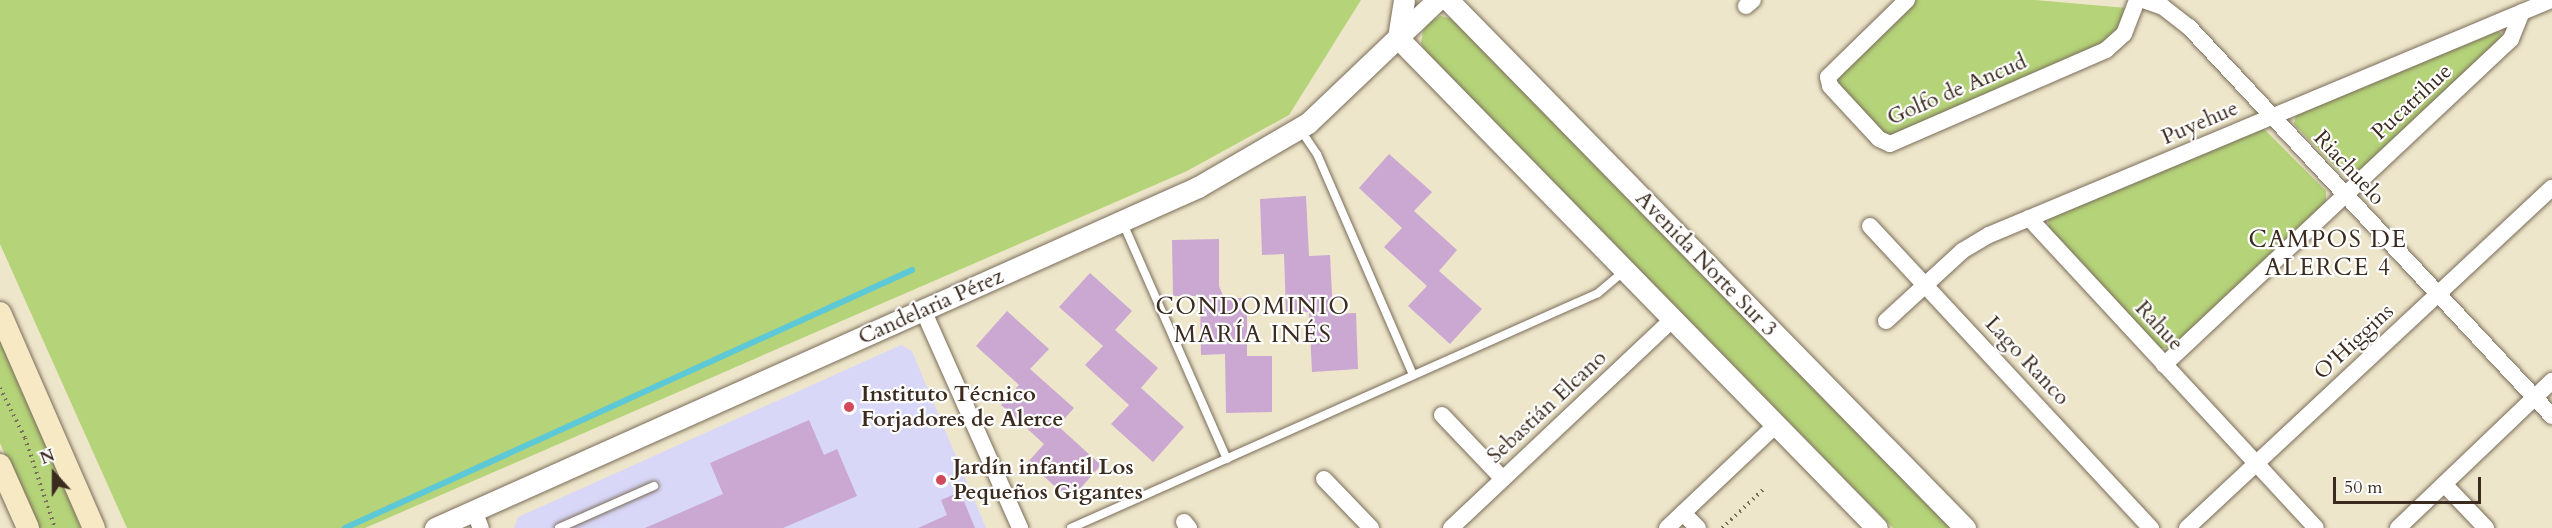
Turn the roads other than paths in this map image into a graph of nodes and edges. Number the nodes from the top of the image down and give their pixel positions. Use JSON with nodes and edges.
{"nodes":[{"id":1,"x":1404,"y":0,"type":"edge"},
{"id":2,"x":1437,"y":0,"type":"edge"},
{"id":3,"x":1448,"y":0,"type":"edge"},
{"id":4,"x":1906,"y":0,"type":"edge"},
{"id":5,"x":2137,"y":0,"type":"edge"},
{"id":6,"x":2143,"y":0,"type":"edge"},
{"id":7,"x":2552,"y":0,"type":"edge"},
{"id":8,"x":2522,"y":12,"type":"junction"},
{"id":9,"x":1398,"y":38,"type":"junction"},
{"id":10,"x":2270,"y":117,"type":"junction"},
{"id":11,"x":1300,"y":129,"type":"junction"},
{"id":12,"x":2552,"y":188,"type":"edge"},
{"id":13,"x":2344,"y":196,"type":"junction"},
{"id":14,"x":2029,"y":218,"type":"junction"},
{"id":15,"x":1122,"y":221,"type":"junction"},
{"id":16,"x":1870,"y":226,"type":"dead end"},
{"id":17,"x":1625,"y":270,"type":"junction"},
{"id":18,"x":1924,"y":285,"type":"junction"},
{"id":19,"x":2438,"y":295,"type":"junction"},
{"id":20,"x":923,"y":310,"type":"junction"},
{"id":21,"x":0,"y":313,"type":"edge"},
{"id":22,"x":1673,"y":320,"type":"junction"},
{"id":23,"x":1887,"y":321,"type":"dead end"},
{"id":24,"x":2164,"y":365,"type":"junction"},
{"id":25,"x":1413,"y":375,"type":"junction"},
{"id":26,"x":2552,"y":381,"type":"edge"},
{"id":27,"x":2535,"y":398,"type":"junction"},
{"id":28,"x":1442,"y":415,"type":"dead end"},
{"id":29,"x":2552,"y":416,"type":"edge"},
{"id":30,"x":1776,"y":425,"type":"junction"},
{"id":31,"x":1227,"y":459,"type":"junction"},
{"id":32,"x":2256,"y":464,"type":"junction"},
{"id":33,"x":0,"y":465,"type":"edge"},
{"id":34,"x":1324,"y":479,"type":"dead end"},
{"id":35,"x":1503,"y":479,"type":"junction"},
{"id":36,"x":2444,"y":484,"type":"junction"},
{"id":37,"x":654,"y":486,"type":"dead end"},
{"id":38,"x":1683,"y":513,"type":"junction"},
{"id":39,"x":477,"y":519,"type":"edge"},
{"id":40,"x":28,"y":528,"type":"edge"},
{"id":41,"x":94,"y":528,"type":"edge"},
{"id":42,"x":435,"y":528,"type":"edge"},
{"id":43,"x":559,"y":528,"type":"edge"},
{"id":44,"x":1020,"y":528,"type":"edge"},
{"id":45,"x":1071,"y":528,"type":"edge"},
{"id":46,"x":1371,"y":528,"type":"edge"},
{"id":47,"x":1451,"y":528,"type":"edge"},
{"id":48,"x":1667,"y":528,"type":"edge"},
{"id":49,"x":1698,"y":528,"type":"edge"},
{"id":50,"x":1877,"y":528,"type":"edge"},
{"id":51,"x":1965,"y":528,"type":"edge"},
{"id":52,"x":2151,"y":528,"type":"edge"},
{"id":53,"x":2187,"y":528,"type":"edge"},
{"id":54,"x":2316,"y":528,"type":"edge"},
{"id":55,"x":2398,"y":528,"type":"edge"},
{"id":56,"x":2486,"y":528,"type":"edge"}],
"edges":[{"from":1,"to":9,"type":"street"},
{"from":2,"to":9,"type":"street","name":"Candelaria Pérez"},
{"from":3,"to":51,"type":"street","name":"Avenida Norte Sur 3"},
{"from":4,"to":5,"type":"street","name":"Golfo de Ancud"},
{"from":6,"to":10,"type":"street","name":"Riachuelo"},
{"from":7,"to":8,"type":"street","name":"Puyehue"},
{"from":8,"to":10,"type":"street","name":"Puyehue"},
{"from":8,"to":13,"type":"street","name":"Pucatrihue"},
{"from":9,"to":11,"type":"street","name":"Candelaria Pérez"},
{"from":9,"to":17,"type":"street"},
{"from":10,"to":13,"type":"street","name":"Riachuelo"},
{"from":10,"to":14,"type":"street","name":"Puyehue"},
{"from":11,"to":15,"type":"street","name":"Candelaria Pérez"},
{"from":11,"to":25,"type":"lane"},
{"from":12,"to":19,"type":"street","name":"O'Higgins"},
{"from":13,"to":19,"type":"street","name":"Riachuelo"},
{"from":13,"to":24,"type":"street","name":"Pucatrihue"},
{"from":14,"to":18,"type":"street","name":"Puyehue"},
{"from":14,"to":24,"type":"street","name":"Rahue"},
{"from":15,"to":20,"type":"street","name":"Candelaria Pérez"},
{"from":15,"to":31,"type":"lane"},
{"from":16,"to":18,"type":"street","name":"Lago Ranco"},
{"from":17,"to":22,"type":"street"},
{"from":17,"to":25,"type":"lane"},
{"from":18,"to":23,"type":"street","name":"Puyehue"},
{"from":18,"to":52,"type":"street","name":"Lago Ranco"},
{"from":19,"to":27,"type":"street","name":"Riachuelo"},
{"from":19,"to":32,"type":"street","name":"O'Higgins"},
{"from":20,"to":39,"type":"street","name":"Candelaria Pérez"},
{"from":20,"to":44,"type":"street"},
{"from":21,"to":41,"type":"main road"},
{"from":22,"to":30,"type":"street"},
{"from":22,"to":35,"type":"street","name":"Sebastián Elcano"},
{"from":24,"to":32,"type":"street","name":"Rahue"},
{"from":25,"to":31,"type":"lane"},
{"from":26,"to":27,"type":"street"},
{"from":27,"to":29,"type":"street","name":"Riachuelo"},
{"from":27,"to":36,"type":"street"},
{"from":28,"to":35,"type":"street"},
{"from":30,"to":38,"type":"street"},
{"from":30,"to":50,"type":"street"},
{"from":31,"to":45,"type":"lane"},
{"from":32,"to":53,"type":"street","name":"O'Higgins"},
{"from":32,"to":54,"type":"street","name":"Rahue"},
{"from":33,"to":40,"type":"main road"},
{"from":34,"to":46,"type":"street"},
{"from":35,"to":47,"type":"street","name":"Sebastián Elcano"},
{"from":36,"to":55,"type":"street"},
{"from":36,"to":56,"type":"street"},
{"from":37,"to":43,"type":"lane"},
{"from":38,"to":48,"type":"street"},
{"from":38,"to":49,"type":"street"},
{"from":39,"to":42,"type":"street","name":"Candelaria Pérez"}]}
